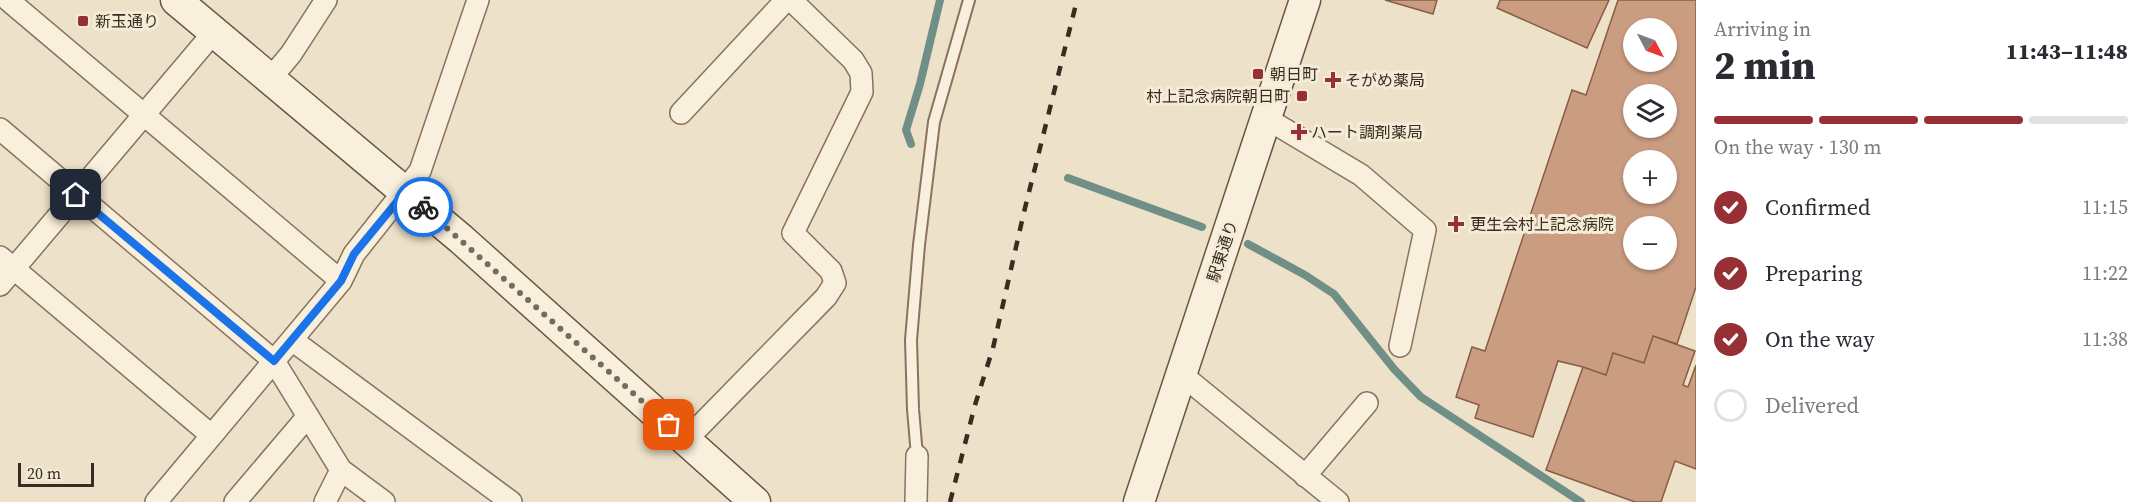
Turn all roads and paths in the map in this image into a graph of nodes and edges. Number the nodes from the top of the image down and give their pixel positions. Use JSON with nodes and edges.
{"nodes":[{"id":1,"x":8,"y":0,"type":"edge"},
{"id":2,"x":176,"y":0,"type":"edge"},
{"id":3,"x":326,"y":0,"type":"edge"},
{"id":4,"x":478,"y":0,"type":"edge"},
{"id":5,"x":786,"y":0,"type":"edge"},
{"id":6,"x":791,"y":0,"type":"edge"},
{"id":7,"x":969,"y":0,"type":"edge"},
{"id":8,"x":1305,"y":0,"type":"edge"},
{"id":9,"x":214,"y":32,"type":"junction"},
{"id":10,"x":270,"y":79,"type":"junction"},
{"id":11,"x":681,"y":113,"type":"dead end"},
{"id":12,"x":144,"y":114,"type":"junction"},
{"id":13,"x":1264,"y":122,"type":"junction"},
{"id":14,"x":0,"y":129,"type":"edge"},
{"id":15,"x":405,"y":192,"type":"junction"},
{"id":16,"x":76,"y":195,"type":"junction"},
{"id":17,"x":7,"y":263,"type":"edge"},
{"id":18,"x":341,"y":281,"type":"junction"},
{"id":19,"x":0,"y":285,"type":"edge"},
{"id":20,"x":292,"y":340,"type":"junction"},
{"id":21,"x":1400,"y":346,"type":"dead end"},
{"id":22,"x":274,"y":361,"type":"junction"},
{"id":23,"x":1181,"y":374,"type":"junction"},
{"id":24,"x":1367,"y":403,"type":"dead end"},
{"id":25,"x":308,"y":416,"type":"junction"},
{"id":26,"x":211,"y":435,"type":"junction"},
{"id":27,"x":686,"y":440,"type":"junction"},
{"id":28,"x":917,"y":456,"type":"joint"},
{"id":29,"x":341,"y":470,"type":"junction"},
{"id":30,"x":1305,"y":476,"type":"junction"},
{"id":31,"x":156,"y":502,"type":"edge"},
{"id":32,"x":235,"y":502,"type":"edge"},
{"id":33,"x":325,"y":502,"type":"edge"},
{"id":34,"x":384,"y":502,"type":"edge"},
{"id":35,"x":511,"y":502,"type":"edge"},
{"id":36,"x":755,"y":502,"type":"edge"},
{"id":37,"x":916,"y":502,"type":"edge"},
{"id":38,"x":1139,"y":502,"type":"edge"},
{"id":39,"x":1338,"y":502,"type":"edge"}],
"edges":[{"from":1,"to":12,"type":"street"},
{"from":2,"to":9,"type":"street"},
{"from":3,"to":10,"type":"street"},
{"from":4,"to":15,"type":"street"},
{"from":5,"to":11,"type":"street"},
{"from":6,"to":27,"type":"street"},
{"from":7,"to":28,"type":"lane"},
{"from":8,"to":13,"type":"street","name":"駅東通り"},
{"from":9,"to":10,"type":"street"},
{"from":9,"to":12,"type":"street"},
{"from":10,"to":15,"type":"street"},
{"from":12,"to":16,"type":"street"},
{"from":12,"to":18,"type":"street"},
{"from":13,"to":21,"type":"street"},
{"from":13,"to":23,"type":"street","name":"駅東通り"},
{"from":14,"to":16,"type":"street"},
{"from":15,"to":18,"type":"street"},
{"from":15,"to":27,"type":"street"},
{"from":16,"to":17,"type":"street"},
{"from":16,"to":22,"type":"street"},
{"from":17,"to":19,"type":"street"},
{"from":17,"to":26,"type":"street"},
{"from":18,"to":20,"type":"street"},
{"from":20,"to":22,"type":"street"},
{"from":20,"to":35,"type":"street"},
{"from":22,"to":25,"type":"street"},
{"from":22,"to":26,"type":"street"},
{"from":23,"to":30,"type":"street"},
{"from":23,"to":38,"type":"street","name":"駅東通り"},
{"from":24,"to":30,"type":"street"},
{"from":25,"to":29,"type":"street"},
{"from":25,"to":32,"type":"street"},
{"from":26,"to":31,"type":"street"},
{"from":27,"to":36,"type":"street"},
{"from":28,"to":37,"type":"street"},
{"from":29,"to":33,"type":"street"},
{"from":29,"to":34,"type":"street"},
{"from":30,"to":39,"type":"street"}]}
